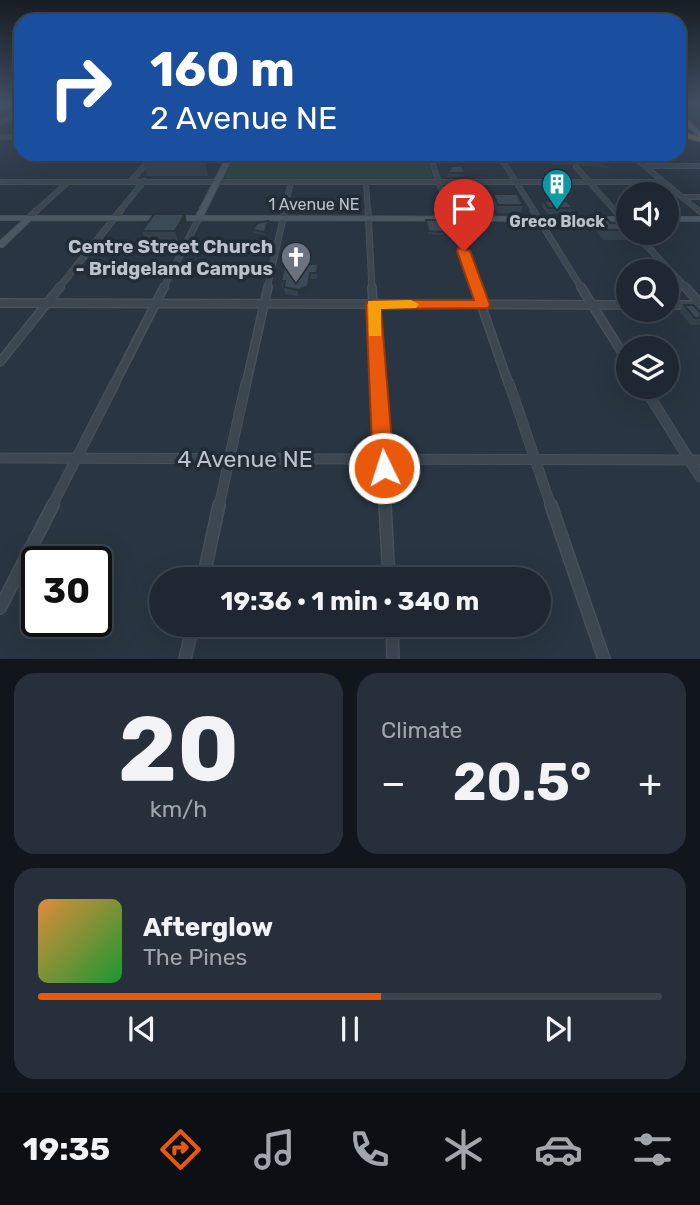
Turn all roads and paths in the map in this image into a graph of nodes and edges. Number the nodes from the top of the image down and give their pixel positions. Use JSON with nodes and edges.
{"nodes":[{"id":1,"x":149,"y":161,"type":"edge"},
{"id":2,"x":227,"y":161,"type":"edge"},
{"id":3,"x":432,"y":161,"type":"edge"},
{"id":4,"x":503,"y":161,"type":"edge"},
{"id":5,"x":639,"y":161,"type":"edge"},
{"id":6,"x":146,"y":164,"type":"junction"},
{"id":7,"x":156,"y":164,"type":"edge"},
{"id":8,"x":645,"y":166,"type":"junction"},
{"id":9,"x":700,"y":166,"type":"edge"},
{"id":10,"x":576,"y":167,"type":"dead end"},
{"id":11,"x":131,"y":181,"type":"junction"},
{"id":12,"x":144,"y":181,"type":"junction"},
{"id":13,"x":217,"y":181,"type":"junction"},
{"id":14,"x":0,"y":182,"type":"edge"},
{"id":15,"x":68,"y":182,"type":"junction"},
{"id":16,"x":290,"y":182,"type":"junction"},
{"id":17,"x":515,"y":182,"type":"junction"},
{"id":18,"x":589,"y":182,"type":"junction"},
{"id":19,"x":616,"y":182,"type":"edge"},
{"id":20,"x":663,"y":182,"type":"edge"},
{"id":21,"x":440,"y":183,"type":"junction"},
{"id":22,"x":366,"y":184,"type":"junction"},
{"id":23,"x":679,"y":195,"type":"edge"},
{"id":24,"x":682,"y":197,"type":"junction"},
{"id":25,"x":700,"y":197,"type":"edge"},
{"id":26,"x":616,"y":210,"type":"edge"},
{"id":27,"x":700,"y":212,"type":"edge"},
{"id":28,"x":284,"y":214,"type":"junction"},
{"id":29,"x":0,"y":218,"type":"edge"},
{"id":30,"x":29,"y":218,"type":"junction"},
{"id":31,"x":115,"y":218,"type":"junction"},
{"id":32,"x":199,"y":218,"type":"junction"},
{"id":33,"x":368,"y":218,"type":"junction"},
{"id":34,"x":453,"y":219,"type":"junction"},
{"id":35,"x":538,"y":219,"type":"junction"},
{"id":36,"x":679,"y":219,"type":"edge"},
{"id":37,"x":700,"y":219,"type":"edge"},
{"id":38,"x":616,"y":221,"type":"edge"},
{"id":39,"x":0,"y":245,"type":"edge"},
{"id":40,"x":646,"y":245,"type":"edge"},
{"id":41,"x":0,"y":303,"type":"edge"},
{"id":42,"x":47,"y":303,"type":"junction"},
{"id":43,"x":155,"y":304,"type":"junction"},
{"id":44,"x":264,"y":304,"type":"junction"},
{"id":45,"x":373,"y":304,"type":"junction"},
{"id":46,"x":700,"y":304,"type":"edge"},
{"id":47,"x":483,"y":305,"type":"junction"},
{"id":48,"x":592,"y":305,"type":"junction"},
{"id":49,"x":616,"y":305,"type":"edge"},
{"id":50,"x":679,"y":305,"type":"edge"},
{"id":51,"x":616,"y":343,"type":"edge"},
{"id":52,"x":0,"y":362,"type":"edge"},
{"id":53,"x":652,"y":399,"type":"edge"},
{"id":54,"x":0,"y":458,"type":"edge"},
{"id":55,"x":77,"y":458,"type":"junction"},
{"id":56,"x":230,"y":458,"type":"junction"},
{"id":57,"x":383,"y":459,"type":"junction"},
{"id":58,"x":535,"y":459,"type":"junction"},
{"id":59,"x":695,"y":460,"type":"edge"},
{"id":60,"x":700,"y":477,"type":"edge"},
{"id":61,"x":206,"y":567,"type":"edge"},
{"id":62,"x":388,"y":567,"type":"edge"},
{"id":63,"x":0,"y":608,"type":"edge"},
{"id":64,"x":190,"y":637,"type":"edge"},
{"id":65,"x":392,"y":637,"type":"edge"},
{"id":66,"x":185,"y":659,"type":"edge"},
{"id":67,"x":393,"y":659,"type":"edge"},
{"id":68,"x":604,"y":659,"type":"edge"}],
"edges":[{"from":1,"to":6,"type":"street"},
{"from":2,"to":13,"type":"street"},
{"from":3,"to":21,"type":"street"},
{"from":4,"to":17,"type":"street"},
{"from":5,"to":8,"type":"street"},
{"from":6,"to":7,"type":"street"},
{"from":6,"to":11,"type":"street"},
{"from":8,"to":9,"type":"street"},
{"from":8,"to":20,"type":"street"},
{"from":10,"to":18,"type":"street"},
{"from":11,"to":12,"type":"street"},
{"from":11,"to":15,"type":"street"},
{"from":12,"to":13,"type":"street"},
{"from":12,"to":31,"type":"street"},
{"from":13,"to":16,"type":"street"},
{"from":13,"to":32,"type":"street"},
{"from":14,"to":15,"type":"street"},
{"from":15,"to":30,"type":"street"},
{"from":16,"to":22,"type":"street"},
{"from":16,"to":28,"type":"street"},
{"from":17,"to":18,"type":"street"},
{"from":17,"to":21,"type":"street"},
{"from":17,"to":35,"type":"street"},
{"from":18,"to":19,"type":"street"},
{"from":18,"to":26,"type":"street"},
{"from":21,"to":22,"type":"street"},
{"from":21,"to":34,"type":"street"},
{"from":22,"to":33,"type":"street"},
{"from":23,"to":24,"type":"street"},
{"from":24,"to":25,"type":"street"},
{"from":24,"to":27,"type":"street"},
{"from":28,"to":32,"type":"street","name":"1 Avenue NE"},
{"from":28,"to":33,"type":"street","name":"1 Avenue NE"},
{"from":28,"to":44,"type":"street"},
{"from":29,"to":30,"type":"street","name":"1 Avenue NE"},
{"from":30,"to":31,"type":"street","name":"1 Avenue NE"},
{"from":30,"to":39,"type":"street"},
{"from":31,"to":32,"type":"street","name":"1 Avenue NE"},
{"from":31,"to":42,"type":"street"},
{"from":32,"to":43,"type":"street"},
{"from":33,"to":34,"type":"street","name":"1 Avenue NE"},
{"from":33,"to":45,"type":"street"},
{"from":34,"to":35,"type":"street","name":"1 Avenue NE"},
{"from":34,"to":47,"type":"street"},
{"from":35,"to":38,"type":"street","name":"1 Avenue NE"},
{"from":35,"to":48,"type":"street"},
{"from":36,"to":37,"type":"street"},
{"from":40,"to":46,"type":"street"},
{"from":41,"to":42,"type":"street"},
{"from":42,"to":43,"type":"street"},
{"from":42,"to":52,"type":"street"},
{"from":43,"to":44,"type":"street"},
{"from":43,"to":55,"type":"street"},
{"from":44,"to":45,"type":"street"},
{"from":44,"to":56,"type":"street"},
{"from":45,"to":47,"type":"street"},
{"from":45,"to":57,"type":"street"},
{"from":46,"to":50,"type":"street"},
{"from":47,"to":48,"type":"street"},
{"from":47,"to":58,"type":"street"},
{"from":48,"to":49,"type":"street"},
{"from":48,"to":51,"type":"street"},
{"from":53,"to":59,"type":"street"},
{"from":54,"to":55,"type":"street","name":"4 Avenue NE"},
{"from":55,"to":56,"type":"street","name":"4 Avenue NE"},
{"from":55,"to":63,"type":"street"},
{"from":56,"to":57,"type":"street","name":"4 Avenue NE"},
{"from":56,"to":61,"type":"street"},
{"from":57,"to":58,"type":"street","name":"4 Avenue NE"},
{"from":57,"to":62,"type":"street"},
{"from":58,"to":59,"type":"street","name":"4 Avenue NE"},
{"from":58,"to":68,"type":"street"},
{"from":59,"to":60,"type":"street"},
{"from":64,"to":66,"type":"street"},
{"from":65,"to":67,"type":"street"}]}
